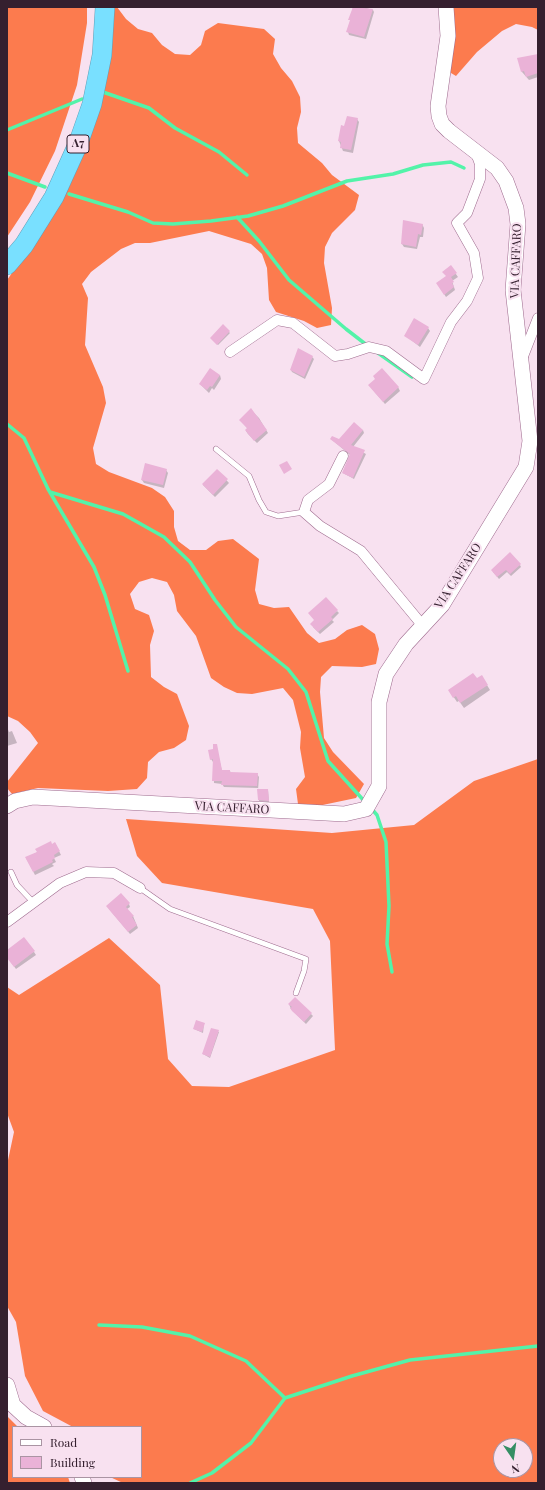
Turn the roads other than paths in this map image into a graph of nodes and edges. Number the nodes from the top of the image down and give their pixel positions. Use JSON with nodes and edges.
{"nodes":[{"id":1,"x":105,"y":7,"type":"edge"},
{"id":2,"x":446,"y":7,"type":"edge"},
{"id":3,"x":476,"y":153,"type":"junction"},
{"id":4,"x":7,"y":265,"type":"edge"},
{"id":5,"x":538,"y":318,"type":"edge"},
{"id":6,"x":230,"y":352,"type":"dead end"},
{"id":7,"x":521,"y":361,"type":"junction"},
{"id":8,"x":216,"y":449,"type":"dead end"},
{"id":9,"x":343,"y":456,"type":"dead end"},
{"id":10,"x":304,"y":512,"type":"junction"},
{"id":11,"x":423,"y":626,"type":"junction"},
{"id":12,"x":8,"y":805,"type":"edge"},
{"id":13,"x":11,"y":872,"type":"dead end"},
{"id":14,"x":140,"y":888,"type":"joint"},
{"id":15,"x":32,"y":901,"type":"junction"},
{"id":16,"x":7,"y":922,"type":"edge"},
{"id":17,"x":296,"y":993,"type":"dead end"},
{"id":18,"x":7,"y":1385,"type":"edge"},
{"id":19,"x":42,"y":1426,"type":"edge"}],
"edges":[{"from":1,"to":4,"type":"highway","number":"A7"},
{"from":2,"to":3,"type":"street","name":"VIA CAFFARO"},
{"from":3,"to":6,"type":"street"},
{"from":3,"to":7,"type":"street","name":"VIA CAFFARO"},
{"from":5,"to":7,"type":"street"},
{"from":7,"to":11,"type":"street","name":"VIA CAFFARO"},
{"from":8,"to":10,"type":"lane"},
{"from":9,"to":10,"type":"street"},
{"from":10,"to":11,"type":"street"},
{"from":11,"to":12,"type":"street","name":"VIA CAFFARO"},
{"from":13,"to":15,"type":"lane"},
{"from":14,"to":15,"type":"street"},
{"from":14,"to":17,"type":"lane"},
{"from":15,"to":16,"type":"street"},
{"from":18,"to":19,"type":"street"}]}
